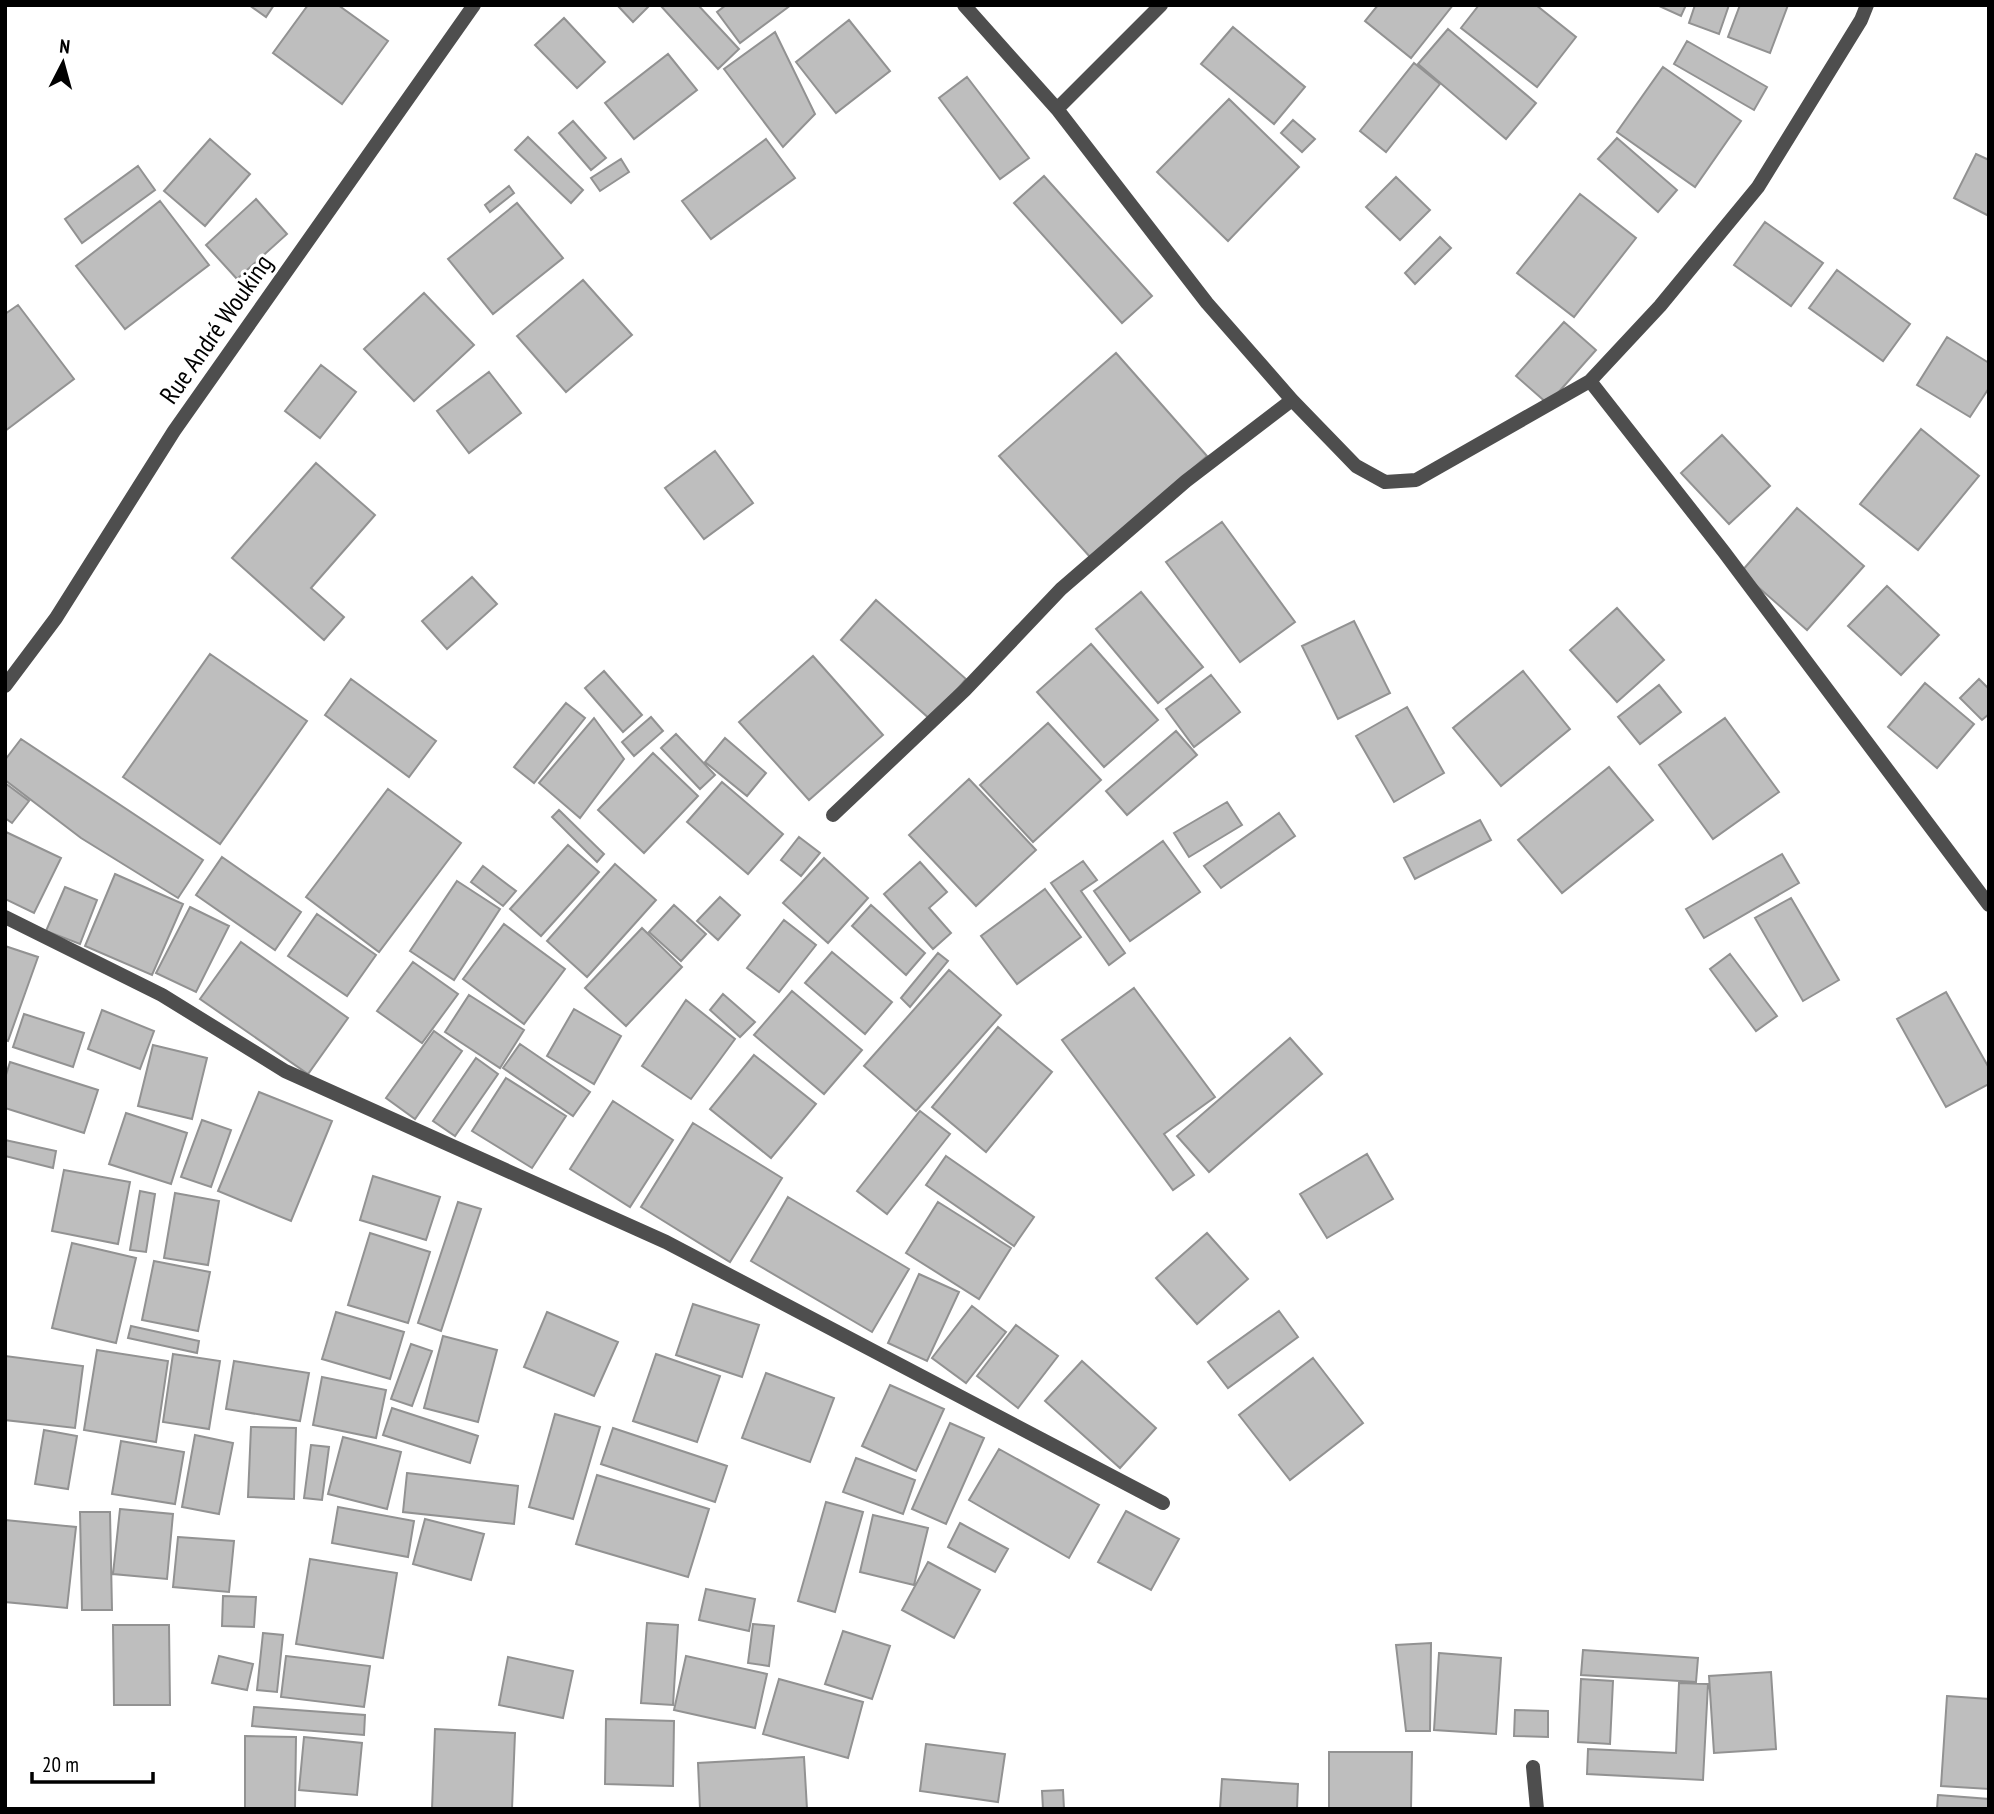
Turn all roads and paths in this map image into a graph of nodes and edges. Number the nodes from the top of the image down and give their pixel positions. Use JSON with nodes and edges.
{"nodes":[{"id":1,"x":474,"y":5,"type":"edge"},
{"id":2,"x":964,"y":5,"type":"edge"},
{"id":3,"x":1161,"y":5,"type":"edge"},
{"id":4,"x":1867,"y":5,"type":"edge"},
{"id":5,"x":1057,"y":109,"type":"junction"},
{"id":6,"x":1590,"y":381,"type":"junction"},
{"id":7,"x":1292,"y":400,"type":"junction"},
{"id":8,"x":5,"y":686,"type":"edge"},
{"id":9,"x":833,"y":815,"type":"dead end"},
{"id":10,"x":1989,"y":905,"type":"edge"},
{"id":11,"x":5,"y":917,"type":"edge"},
{"id":12,"x":1163,"y":1503,"type":"dead end"},
{"id":13,"x":1533,"y":1767,"type":"dead end"},
{"id":14,"x":1537,"y":1809,"type":"edge"}],
"edges":[{"from":1,"to":8,"type":"street","name":"Rue André Wouking"},
{"from":2,"to":5,"type":"street"},
{"from":3,"to":5,"type":"street"},
{"from":4,"to":6,"type":"street"},
{"from":5,"to":7,"type":"street"},
{"from":6,"to":7,"type":"street"},
{"from":6,"to":10,"type":"street"},
{"from":7,"to":9,"type":"street"},
{"from":11,"to":12,"type":"street"},
{"from":13,"to":14,"type":"street"}]}
